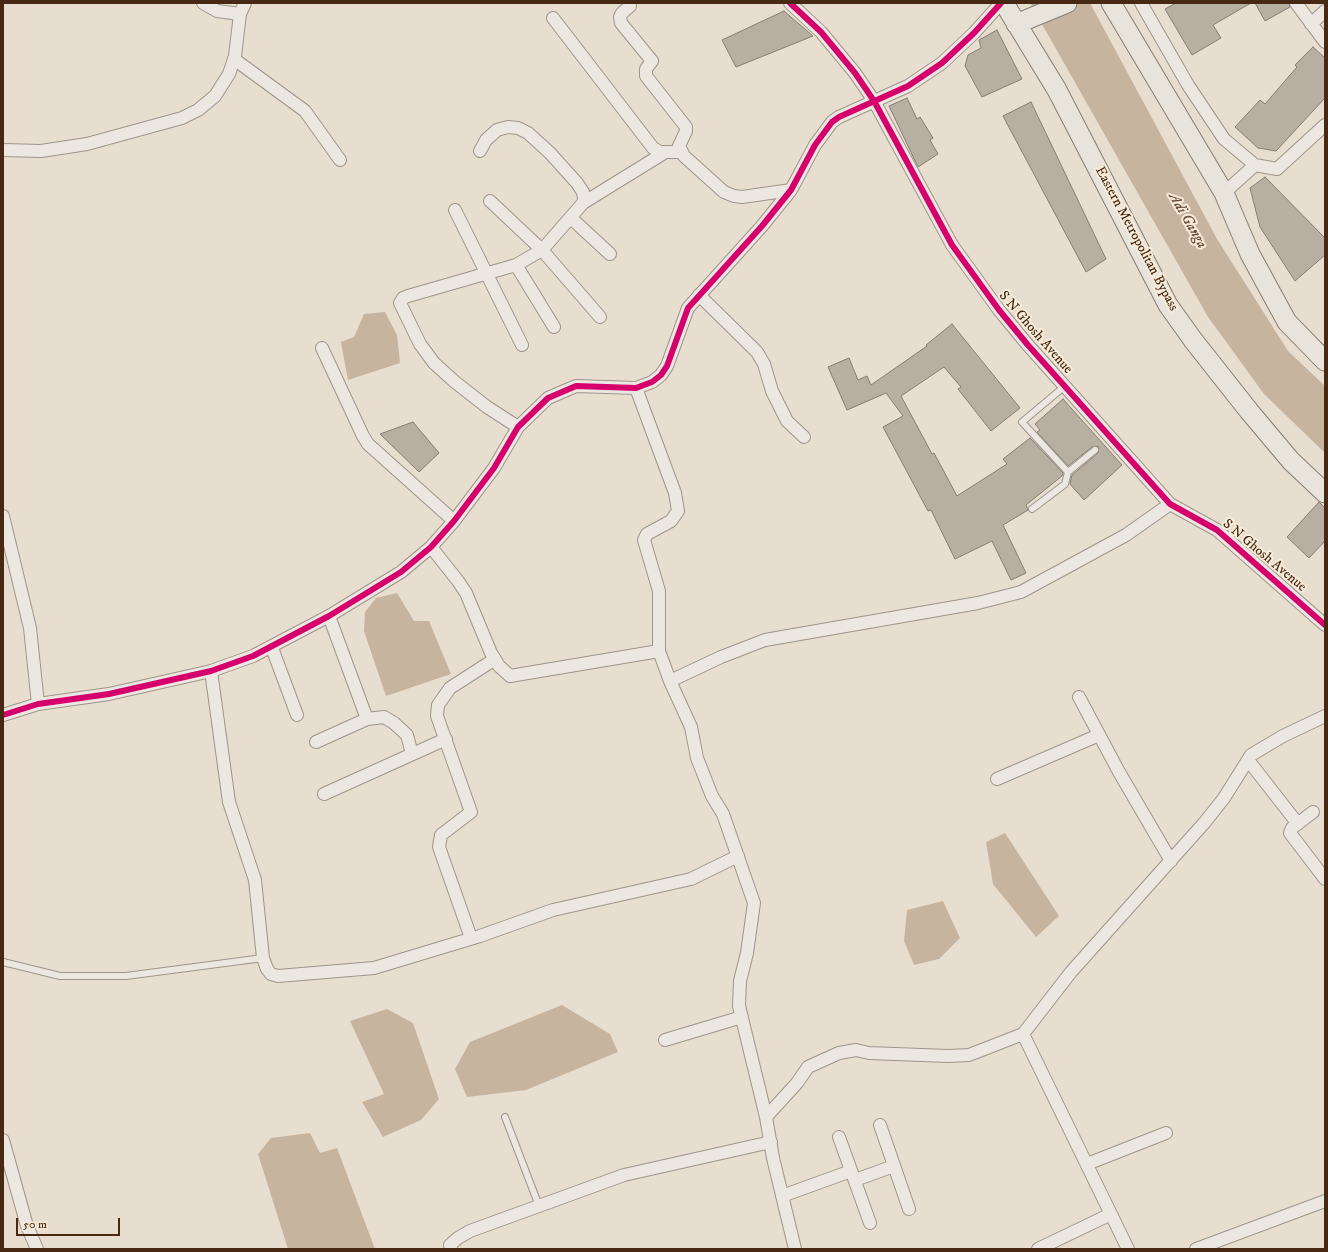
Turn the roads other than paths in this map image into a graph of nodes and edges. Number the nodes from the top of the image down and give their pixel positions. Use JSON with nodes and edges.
{"nodes":[{"id":1,"x":203,"y":3,"type":"edge"},
{"id":2,"x":245,"y":3,"type":"edge"},
{"id":3,"x":790,"y":3,"type":"edge"},
{"id":4,"x":1001,"y":3,"type":"edge"},
{"id":5,"x":1004,"y":3,"type":"edge"},
{"id":6,"x":1067,"y":3,"type":"edge"},
{"id":7,"x":1111,"y":3,"type":"edge"},
{"id":8,"x":1141,"y":3,"type":"edge"},
{"id":9,"x":1296,"y":3,"type":"edge"},
{"id":10,"x":630,"y":6,"type":"dead end"},
{"id":11,"x":1325,"y":11,"type":"edge"},
{"id":12,"x":240,"y":14,"type":"junction"},
{"id":13,"x":552,"y":18,"type":"dead end"},
{"id":14,"x":1016,"y":24,"type":"junction"},
{"id":15,"x":1311,"y":24,"type":"junction"},
{"id":16,"x":1325,"y":42,"type":"edge"},
{"id":17,"x":234,"y":59,"type":"junction"},
{"id":18,"x":874,"y":101,"type":"junction"},
{"id":19,"x":1325,"y":125,"type":"edge"},
{"id":20,"x":3,"y":150,"type":"edge"},
{"id":21,"x":480,"y":151,"type":"dead end"},
{"id":22,"x":680,"y":152,"type":"junction"},
{"id":23,"x":664,"y":153,"type":"junction"},
{"id":24,"x":340,"y":160,"type":"dead end"},
{"id":25,"x":1255,"y":165,"type":"junction"},
{"id":26,"x":791,"y":190,"type":"junction"},
{"id":27,"x":1224,"y":193,"type":"junction"},
{"id":28,"x":490,"y":201,"type":"dead end"},
{"id":29,"x":583,"y":204,"type":"junction"},
{"id":30,"x":455,"y":210,"type":"dead end"},
{"id":31,"x":571,"y":218,"type":"junction"},
{"id":32,"x":542,"y":250,"type":"junction"},
{"id":33,"x":610,"y":254,"type":"dead end"},
{"id":34,"x":516,"y":265,"type":"junction"},
{"id":35,"x":488,"y":274,"type":"junction"},
{"id":36,"x":699,"y":295,"type":"junction"},
{"id":37,"x":600,"y":317,"type":"dead end"},
{"id":38,"x":554,"y":327,"type":"dead end"},
{"id":39,"x":522,"y":345,"type":"dead end"},
{"id":40,"x":322,"y":348,"type":"dead end"},
{"id":41,"x":1325,"y":361,"type":"edge"},
{"id":42,"x":1065,"y":386,"type":"junction"},
{"id":43,"x":636,"y":388,"type":"junction"},
{"id":44,"x":518,"y":427,"type":"junction"},
{"id":45,"x":804,"y":437,"type":"dead end"},
{"id":46,"x":1095,"y":450,"type":"dead end"},
{"id":47,"x":1068,"y":472,"type":"junction"},
{"id":48,"x":1325,"y":492,"type":"edge"},
{"id":49,"x":1170,"y":504,"type":"junction"},
{"id":50,"x":1032,"y":509,"type":"dead end"},
{"id":51,"x":3,"y":516,"type":"edge"},
{"id":52,"x":454,"y":521,"type":"junction"},
{"id":53,"x":431,"y":546,"type":"junction"},
{"id":54,"x":329,"y":616,"type":"junction"},
{"id":55,"x":1325,"y":625,"type":"edge"},
{"id":56,"x":272,"y":648,"type":"junction"},
{"id":57,"x":659,"y":651,"type":"junction"},
{"id":58,"x":495,"y":659,"type":"junction"},
{"id":59,"x":211,"y":671,"type":"junction"},
{"id":60,"x":670,"y":681,"type":"junction"},
{"id":61,"x":1079,"y":697,"type":"dead end"},
{"id":62,"x":38,"y":704,"type":"junction"},
{"id":63,"x":297,"y":714,"type":"dead end"},
{"id":64,"x":3,"y":715,"type":"edge"},
{"id":65,"x":1325,"y":716,"type":"edge"},
{"id":66,"x":367,"y":719,"type":"junction"},
{"id":67,"x":1099,"y":735,"type":"junction"},
{"id":68,"x":446,"y":739,"type":"junction"},
{"id":69,"x":316,"y":742,"type":"dead end"},
{"id":70,"x":412,"y":754,"type":"junction"},
{"id":71,"x":1248,"y":760,"type":"junction"},
{"id":72,"x":997,"y":780,"type":"dead end"},
{"id":73,"x":324,"y":794,"type":"dead end"},
{"id":74,"x":1313,"y":812,"type":"dead end"},
{"id":75,"x":1298,"y":824,"type":"junction"},
{"id":76,"x":738,"y":856,"type":"junction"},
{"id":77,"x":1171,"y":861,"type":"junction"},
{"id":78,"x":1325,"y":879,"type":"edge"},
{"id":79,"x":471,"y":938,"type":"junction"},
{"id":80,"x":263,"y":958,"type":"junction"},
{"id":81,"x":3,"y":962,"type":"edge"},
{"id":82,"x":742,"y":1017,"type":"junction"},
{"id":83,"x":1023,"y":1034,"type":"junction"},
{"id":84,"x":665,"y":1040,"type":"dead end"},
{"id":85,"x":766,"y":1116,"type":"junction"},
{"id":86,"x":505,"y":1117,"type":"dead end"},
{"id":87,"x":880,"y":1125,"type":"dead end"},
{"id":88,"x":1166,"y":1133,"type":"dead end"},
{"id":89,"x":839,"y":1137,"type":"dead end"},
{"id":90,"x":771,"y":1142,"type":"junction"},
{"id":91,"x":4,"y":1145,"type":"edge"},
{"id":92,"x":1087,"y":1164,"type":"junction"},
{"id":93,"x":894,"y":1166,"type":"junction"},
{"id":94,"x":853,"y":1175,"type":"junction"},
{"id":95,"x":782,"y":1196,"type":"junction"},
{"id":96,"x":1325,"y":1201,"type":"edge"},
{"id":97,"x":539,"y":1206,"type":"junction"},
{"id":98,"x":909,"y":1209,"type":"dead end"},
{"id":99,"x":1111,"y":1214,"type":"junction"},
{"id":100,"x":870,"y":1223,"type":"dead end"},
{"id":101,"x":793,"y":1248,"type":"edge"},
{"id":102,"x":37,"y":1249,"type":"edge"},
{"id":103,"x":451,"y":1249,"type":"edge"},
{"id":104,"x":1038,"y":1249,"type":"edge"},
{"id":105,"x":1128,"y":1249,"type":"edge"},
{"id":106,"x":1196,"y":1249,"type":"edge"}],
"edges":[{"from":1,"to":12,"type":"street"},
{"from":2,"to":12,"type":"street"},
{"from":3,"to":18,"type":"street","name":"S N Ghosh Avenue"},
{"from":4,"to":18,"type":"street"},
{"from":5,"to":14,"type":"main road","name":"Eastern Metropolitan Bypass"},
{"from":6,"to":14,"type":"main road"},
{"from":7,"to":27,"type":"main road"},
{"from":8,"to":25,"type":"street"},
{"from":9,"to":15,"type":"street"},
{"from":10,"to":22,"type":"street"},
{"from":11,"to":15,"type":"street"},
{"from":12,"to":17,"type":"street"},
{"from":13,"to":23,"type":"street"},
{"from":14,"to":48,"type":"main road","name":"Eastern Metropolitan Bypass"},
{"from":15,"to":16,"type":"street"},
{"from":17,"to":20,"type":"street"},
{"from":17,"to":24,"type":"street"},
{"from":18,"to":26,"type":"street"},
{"from":18,"to":42,"type":"street","name":"S N Ghosh Avenue"},
{"from":19,"to":25,"type":"street"},
{"from":21,"to":29,"type":"street"},
{"from":22,"to":23,"type":"street"},
{"from":22,"to":26,"type":"street"},
{"from":23,"to":29,"type":"street"},
{"from":25,"to":27,"type":"street"},
{"from":26,"to":36,"type":"street"},
{"from":27,"to":41,"type":"main road"},
{"from":28,"to":32,"type":"street"},
{"from":29,"to":31,"type":"street"},
{"from":30,"to":35,"type":"street"},
{"from":31,"to":32,"type":"street"},
{"from":31,"to":33,"type":"street"},
{"from":32,"to":34,"type":"street"},
{"from":32,"to":37,"type":"street"},
{"from":34,"to":35,"type":"street"},
{"from":34,"to":38,"type":"street"},
{"from":35,"to":39,"type":"street"},
{"from":35,"to":44,"type":"street"},
{"from":36,"to":43,"type":"street"},
{"from":36,"to":45,"type":"street"},
{"from":40,"to":52,"type":"street"},
{"from":42,"to":47,"type":"lane"},
{"from":42,"to":49,"type":"street","name":"S N Ghosh Avenue"},
{"from":43,"to":44,"type":"street"},
{"from":43,"to":57,"type":"street"},
{"from":44,"to":52,"type":"street"},
{"from":46,"to":47,"type":"lane"},
{"from":47,"to":50,"type":"lane"},
{"from":49,"to":55,"type":"street","name":"S N Ghosh Avenue"},
{"from":49,"to":60,"type":"street"},
{"from":51,"to":62,"type":"street"},
{"from":52,"to":53,"type":"street"},
{"from":53,"to":54,"type":"street"},
{"from":53,"to":58,"type":"street"},
{"from":54,"to":56,"type":"street"},
{"from":54,"to":66,"type":"street"},
{"from":56,"to":59,"type":"street"},
{"from":56,"to":63,"type":"street"},
{"from":57,"to":58,"type":"street"},
{"from":57,"to":60,"type":"street"},
{"from":58,"to":68,"type":"street"},
{"from":59,"to":62,"type":"street"},
{"from":59,"to":80,"type":"street"},
{"from":60,"to":76,"type":"street"},
{"from":61,"to":67,"type":"street"},
{"from":62,"to":64,"type":"street"},
{"from":65,"to":71,"type":"street"},
{"from":66,"to":69,"type":"street"},
{"from":66,"to":70,"type":"street"},
{"from":67,"to":72,"type":"street"},
{"from":67,"to":77,"type":"street"},
{"from":68,"to":70,"type":"street"},
{"from":68,"to":79,"type":"street"},
{"from":70,"to":73,"type":"street"},
{"from":71,"to":75,"type":"street"},
{"from":71,"to":77,"type":"street"},
{"from":74,"to":75,"type":"street"},
{"from":75,"to":78,"type":"street"},
{"from":76,"to":79,"type":"street"},
{"from":76,"to":82,"type":"street"},
{"from":77,"to":83,"type":"street"},
{"from":79,"to":80,"type":"street"},
{"from":80,"to":81,"type":"lane"},
{"from":82,"to":84,"type":"street"},
{"from":82,"to":85,"type":"street"},
{"from":83,"to":85,"type":"street"},
{"from":83,"to":92,"type":"street"},
{"from":85,"to":90,"type":"street"},
{"from":86,"to":97,"type":"lane"},
{"from":87,"to":93,"type":"street"},
{"from":88,"to":92,"type":"street"},
{"from":89,"to":94,"type":"street"},
{"from":90,"to":95,"type":"street"},
{"from":90,"to":97,"type":"street"},
{"from":91,"to":102,"type":"street"},
{"from":92,"to":99,"type":"street"},
{"from":93,"to":94,"type":"street"},
{"from":93,"to":98,"type":"street"},
{"from":94,"to":95,"type":"street"},
{"from":94,"to":100,"type":"street"},
{"from":95,"to":101,"type":"street"},
{"from":96,"to":106,"type":"street"},
{"from":97,"to":103,"type":"street"},
{"from":99,"to":104,"type":"street"},
{"from":99,"to":105,"type":"street"}]}
